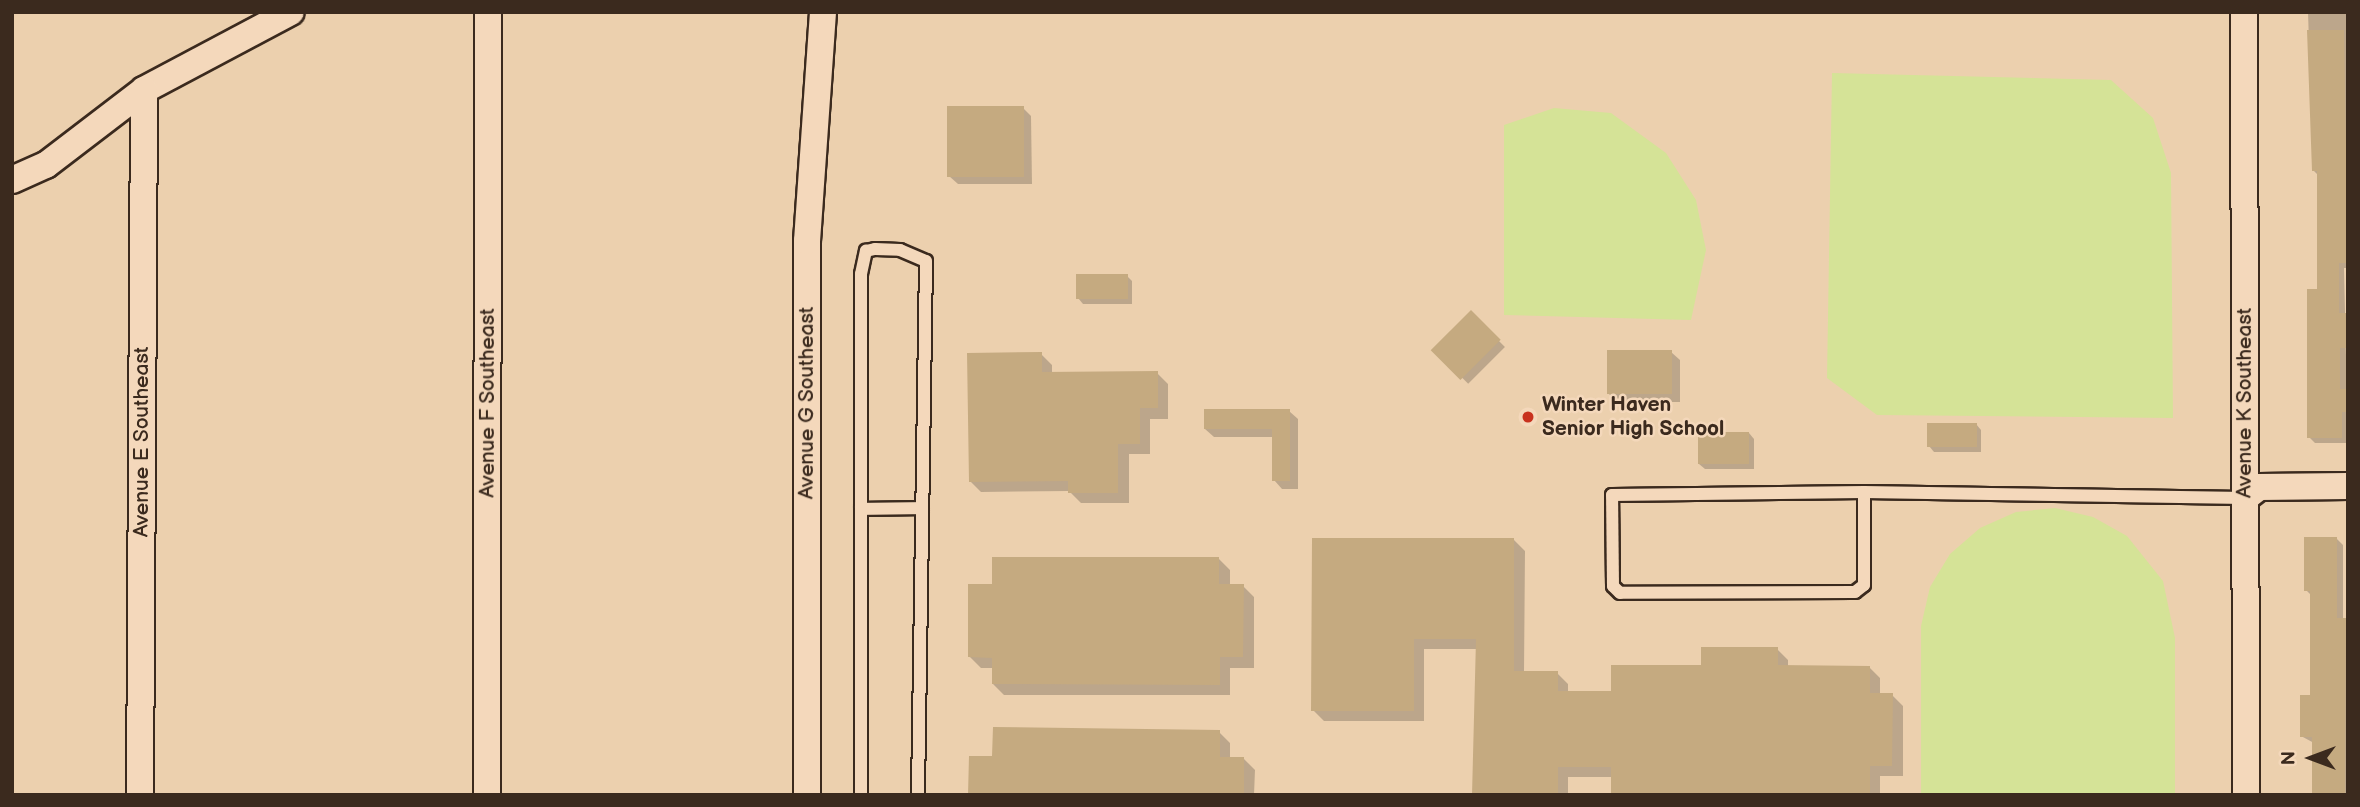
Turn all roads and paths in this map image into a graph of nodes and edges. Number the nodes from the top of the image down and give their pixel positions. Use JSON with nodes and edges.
{"nodes":[{"id":1,"x":291,"y":12,"type":"edge"},
{"id":2,"x":488,"y":12,"type":"edge"},
{"id":3,"x":823,"y":12,"type":"edge"},
{"id":4,"x":2244,"y":12,"type":"edge"},
{"id":5,"x":144,"y":90,"type":"junction"},
{"id":6,"x":12,"y":180,"type":"edge"},
{"id":7,"x":2348,"y":486,"type":"edge"},
{"id":8,"x":1864,"y":492,"type":"junction"},
{"id":9,"x":2245,"y":498,"type":"junction"},
{"id":10,"x":922,"y":508,"type":"junction"},
{"id":11,"x":862,"y":509,"type":"junction"},
{"id":12,"x":140,"y":795,"type":"edge"},
{"id":13,"x":487,"y":795,"type":"edge"},
{"id":14,"x":807,"y":795,"type":"edge"},
{"id":15,"x":861,"y":795,"type":"edge"},
{"id":16,"x":918,"y":795,"type":"edge"},
{"id":17,"x":2246,"y":795,"type":"edge"}],
"edges":[{"from":1,"to":5,"type":"street"},
{"from":2,"to":13,"type":"street","name":"Avenue F Southeast"},
{"from":3,"to":14,"type":"street","name":"Avenue G Southeast"},
{"from":4,"to":9,"type":"street","name":"Avenue K Southeast"},
{"from":5,"to":6,"type":"street"},
{"from":5,"to":12,"type":"street","name":"Avenue E Southeast"},
{"from":7,"to":9,"type":"street"},
{"from":8,"to":8,"type":"lane"},
{"from":8,"to":9,"type":"lane"},
{"from":9,"to":17,"type":"street","name":"Avenue K Southeast"},
{"from":10,"to":11,"type":"lane"},
{"from":10,"to":11,"type":"lane"},
{"from":10,"to":16,"type":"lane"},
{"from":11,"to":15,"type":"lane"}]}
